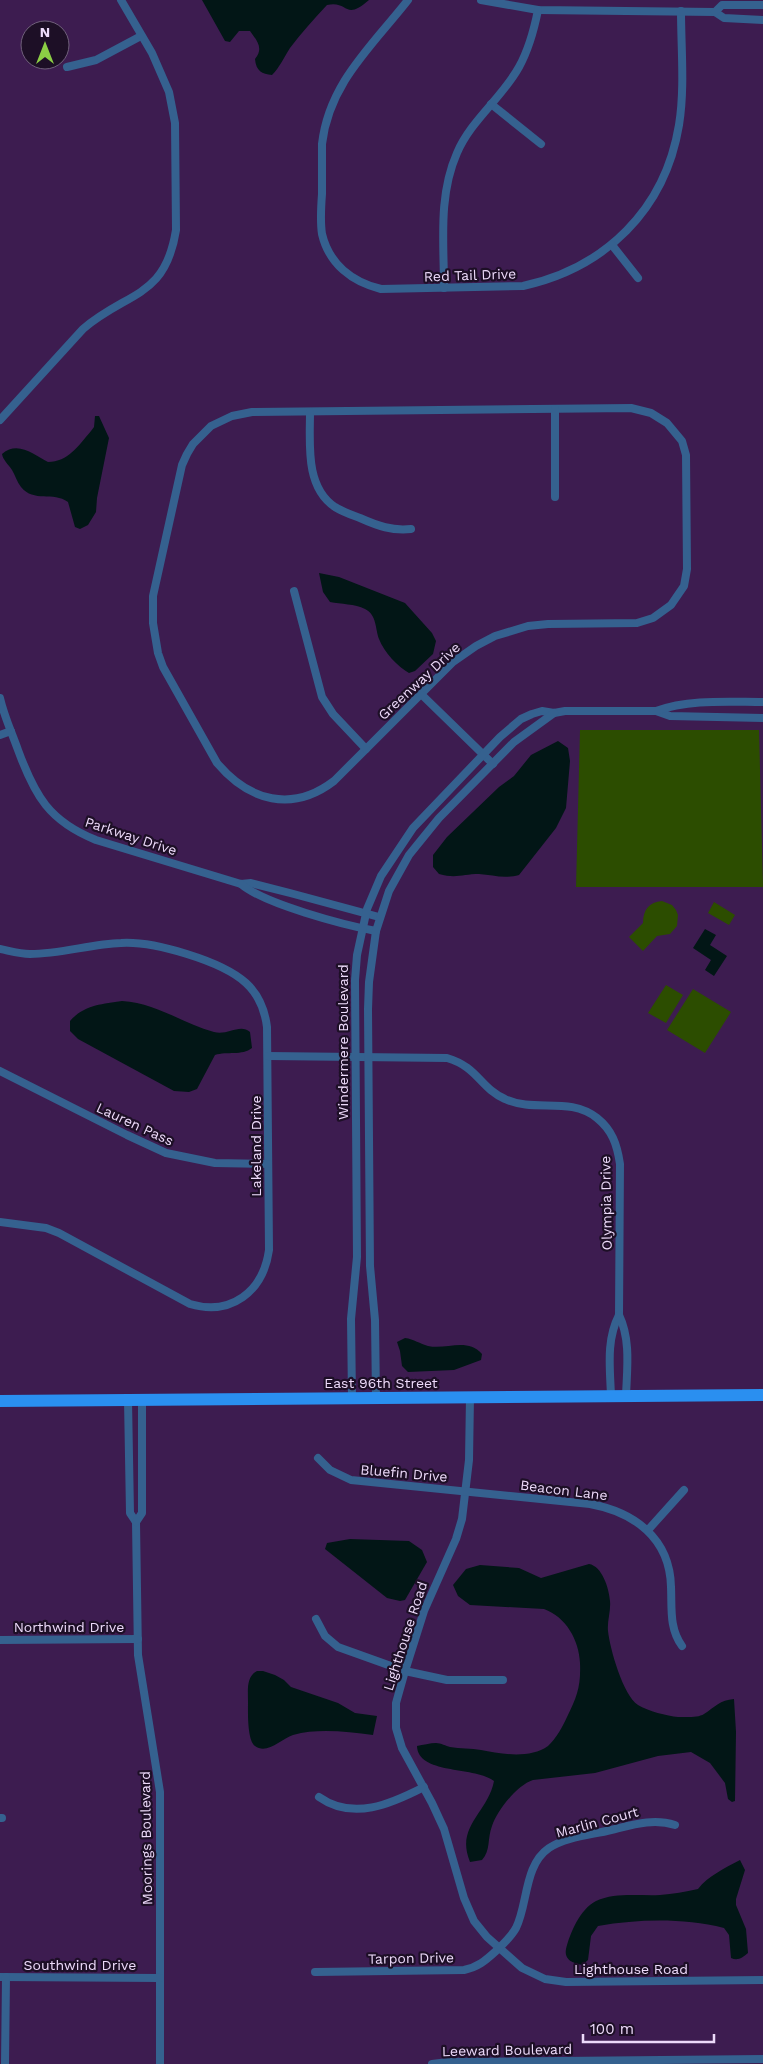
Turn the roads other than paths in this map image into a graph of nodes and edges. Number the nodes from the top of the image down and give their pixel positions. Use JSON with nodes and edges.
{"nodes":[{"id":1,"x":120,"y":0,"type":"edge"},
{"id":2,"x":408,"y":0,"type":"edge"},
{"id":3,"x":481,"y":0,"type":"edge"},
{"id":4,"x":763,"y":5,"type":"edge"},
{"id":5,"x":538,"y":10,"type":"junction"},
{"id":6,"x":681,"y":11,"type":"junction"},
{"id":7,"x":715,"y":12,"type":"junction"},
{"id":8,"x":763,"y":20,"type":"edge"},
{"id":9,"x":141,"y":36,"type":"junction"},
{"id":10,"x":70,"y":66,"type":"edge"},
{"id":11,"x":491,"y":104,"type":"junction"},
{"id":12,"x":540,"y":144,"type":"dead end"},
{"id":13,"x":612,"y":245,"type":"junction"},
{"id":14,"x":638,"y":278,"type":"dead end"},
{"id":15,"x":444,"y":288,"type":"junction"},
{"id":16,"x":555,"y":409,"type":"junction"},
{"id":17,"x":310,"y":412,"type":"junction"},
{"id":18,"x":0,"y":420,"type":"edge"},
{"id":19,"x":555,"y":497,"type":"dead end"},
{"id":20,"x":411,"y":529,"type":"dead end"},
{"id":21,"x":294,"y":592,"type":"dead end"},
{"id":22,"x":421,"y":694,"type":"junction"},
{"id":23,"x":0,"y":698,"type":"edge"},
{"id":24,"x":763,"y":702,"type":"edge"},
{"id":25,"x":656,"y":710,"type":"junction"},
{"id":26,"x":554,"y":713,"type":"junction"},
{"id":27,"x":763,"y":718,"type":"edge"},
{"id":28,"x":11,"y":731,"type":"junction"},
{"id":29,"x":0,"y":735,"type":"edge"},
{"id":30,"x":366,"y":749,"type":"junction"},
{"id":31,"x":483,"y":754,"type":"junction"},
{"id":32,"x":493,"y":764,"type":"junction"},
{"id":33,"x":241,"y":884,"type":"junction"},
{"id":34,"x":366,"y":914,"type":"junction"},
{"id":35,"x":379,"y":917,"type":"junction"},
{"id":36,"x":362,"y":928,"type":"junction"},
{"id":37,"x":376,"y":931,"type":"junction"},
{"id":38,"x":0,"y":949,"type":"edge"},
{"id":39,"x":268,"y":1056,"type":"junction"},
{"id":40,"x":354,"y":1056,"type":"junction"},
{"id":41,"x":369,"y":1056,"type":"junction"},
{"id":42,"x":0,"y":1071,"type":"edge"},
{"id":43,"x":268,"y":1164,"type":"junction"},
{"id":44,"x":0,"y":1222,"type":"edge"},
{"id":45,"x":619,"y":1315,"type":"junction"},
{"id":46,"x":763,"y":1395,"type":"edge"},
{"id":47,"x":610,"y":1396,"type":"junction"},
{"id":48,"x":626,"y":1396,"type":"junction"},
{"id":49,"x":470,"y":1397,"type":"junction"},
{"id":50,"x":352,"y":1398,"type":"junction"},
{"id":51,"x":376,"y":1398,"type":"junction"},
{"id":52,"x":0,"y":1400,"type":"edge"},
{"id":53,"x":128,"y":1400,"type":"junction"},
{"id":54,"x":142,"y":1400,"type":"junction"},
{"id":55,"x":318,"y":1458,"type":"dead end"},
{"id":56,"x":684,"y":1490,"type":"dead end"},
{"id":57,"x":466,"y":1491,"type":"junction"},
{"id":58,"x":136,"y":1522,"type":"junction"},
{"id":59,"x":648,"y":1530,"type":"junction"},
{"id":60,"x":316,"y":1619,"type":"dead end"},
{"id":61,"x":138,"y":1639,"type":"junction"},
{"id":62,"x":0,"y":1640,"type":"edge"},
{"id":63,"x":682,"y":1646,"type":"dead end"},
{"id":64,"x":405,"y":1671,"type":"junction"},
{"id":65,"x":502,"y":1680,"type":"dead end"},
{"id":66,"x":424,"y":1787,"type":"junction"},
{"id":67,"x":319,"y":1797,"type":"dead end"},
{"id":68,"x":675,"y":1825,"type":"dead end"},
{"id":69,"x":499,"y":1948,"type":"junction"},
{"id":70,"x":314,"y":1972,"type":"dead end"},
{"id":71,"x":3,"y":1977,"type":"edge"},
{"id":72,"x":160,"y":1978,"type":"junction"},
{"id":73,"x":763,"y":1980,"type":"edge"},
{"id":74,"x":763,"y":2059,"type":"edge"},
{"id":75,"x":5,"y":2064,"type":"edge"},
{"id":76,"x":160,"y":2064,"type":"edge"},
{"id":77,"x":432,"y":2064,"type":"edge"}],
"edges":[{"from":1,"to":9,"type":"street"},
{"from":2,"to":15,"type":"street","name":"Red Tail Drive"},
{"from":3,"to":5,"type":"street"},
{"from":4,"to":7,"type":"street"},
{"from":5,"to":6,"type":"street"},
{"from":5,"to":11,"type":"street"},
{"from":6,"to":7,"type":"street"},
{"from":6,"to":13,"type":"street","name":"Red Tail Drive"},
{"from":7,"to":8,"type":"street"},
{"from":9,"to":10,"type":"street"},
{"from":9,"to":18,"type":"street"},
{"from":11,"to":12,"type":"street"},
{"from":11,"to":15,"type":"street"},
{"from":13,"to":14,"type":"street"},
{"from":13,"to":15,"type":"street","name":"Red Tail Drive"},
{"from":16,"to":17,"type":"street","name":"Greenway Drive"},
{"from":16,"to":19,"type":"street"},
{"from":16,"to":22,"type":"street","name":"Greenway Drive"},
{"from":17,"to":20,"type":"street"},
{"from":17,"to":30,"type":"street","name":"Greenway Drive"},
{"from":21,"to":30,"type":"street"},
{"from":22,"to":30,"type":"street","name":"Greenway Drive"},
{"from":22,"to":31,"type":"street"},
{"from":23,"to":28,"type":"street","name":"Parkway Drive"},
{"from":24,"to":25,"type":"street","name":"Windermere Boulevard"},
{"from":25,"to":26,"type":"street","name":"Windermere Boulevard"},
{"from":25,"to":27,"type":"street","name":"Windermere Boulevard"},
{"from":26,"to":31,"type":"street","name":"Windermere Boulevard"},
{"from":26,"to":32,"type":"street","name":"Windermere Boulevard"},
{"from":28,"to":29,"type":"street"},
{"from":28,"to":33,"type":"street","name":"Parkway Drive"},
{"from":31,"to":32,"type":"street"},
{"from":31,"to":34,"type":"street","name":"Windermere Boulevard"},
{"from":32,"to":35,"type":"street","name":"Windermere Boulevard"},
{"from":33,"to":34,"type":"street","name":"Parkway Drive"},
{"from":33,"to":36,"type":"street","name":"Parkway Drive"},
{"from":34,"to":35,"type":"street","name":"Parkway Drive"},
{"from":34,"to":36,"type":"street","name":"Windermere Boulevard"},
{"from":35,"to":37,"type":"street","name":"Windermere Boulevard"},
{"from":36,"to":37,"type":"street","name":"Parkway Drive"},
{"from":36,"to":40,"type":"street","name":"Windermere Boulevard"},
{"from":37,"to":41,"type":"street","name":"Windermere Boulevard"},
{"from":38,"to":39,"type":"street","name":"Lakeland Drive"},
{"from":39,"to":40,"type":"street","name":"Olympia Drive"},
{"from":39,"to":43,"type":"street","name":"Lakeland Drive"},
{"from":40,"to":41,"type":"street","name":"Olympia Drive"},
{"from":40,"to":50,"type":"street","name":"Windermere Boulevard"},
{"from":41,"to":45,"type":"street","name":"Olympia Drive"},
{"from":41,"to":51,"type":"street","name":"Windermere Boulevard"},
{"from":42,"to":43,"type":"street","name":"Lauren Pass"},
{"from":43,"to":44,"type":"street","name":"Lakeland Drive"},
{"from":45,"to":47,"type":"street","name":"Olympia Drive"},
{"from":45,"to":48,"type":"street","name":"Olympia Drive"},
{"from":46,"to":48,"type":"main road","name":"East 96th Street"},
{"from":47,"to":48,"type":"main road","name":"East 96th Street"},
{"from":47,"to":49,"type":"main road","name":"East 96th Street"},
{"from":49,"to":51,"type":"main road","name":"East 96th Street"},
{"from":49,"to":57,"type":"street","name":"Lighthouse Road"},
{"from":50,"to":51,"type":"main road","name":"East 96th Street"},
{"from":50,"to":54,"type":"main road","name":"East 96th Street"},
{"from":52,"to":53,"type":"main road","name":"East 96th Street"},
{"from":53,"to":54,"type":"main road","name":"East 96th Street"},
{"from":53,"to":58,"type":"street","name":"Moorings Boulevard"},
{"from":54,"to":58,"type":"street","name":"Moorings Boulevard"},
{"from":55,"to":57,"type":"street","name":"Bluefin Drive"},
{"from":56,"to":59,"type":"street"},
{"from":57,"to":59,"type":"street","name":"Beacon Lane"},
{"from":57,"to":64,"type":"street","name":"Lighthouse Road"},
{"from":58,"to":61,"type":"street","name":"Moorings Boulevard"},
{"from":59,"to":63,"type":"street","name":"Beacon Lane"},
{"from":60,"to":64,"type":"street"},
{"from":61,"to":62,"type":"street","name":"Northwind Drive"},
{"from":61,"to":72,"type":"street","name":"Moorings Boulevard"},
{"from":64,"to":65,"type":"street"},
{"from":64,"to":66,"type":"street","name":"Lighthouse Road"},
{"from":66,"to":67,"type":"street"},
{"from":66,"to":69,"type":"street","name":"Lighthouse Road"},
{"from":68,"to":69,"type":"street","name":"Marlin Court"},
{"from":69,"to":70,"type":"street","name":"Tarpon Drive"},
{"from":69,"to":73,"type":"street","name":"Lighthouse Road"},
{"from":71,"to":72,"type":"street","name":"Southwind Drive"},
{"from":71,"to":75,"type":"street"},
{"from":72,"to":76,"type":"street","name":"Moorings Boulevard"},
{"from":74,"to":77,"type":"street","name":"Leeward Boulevard"}]}
